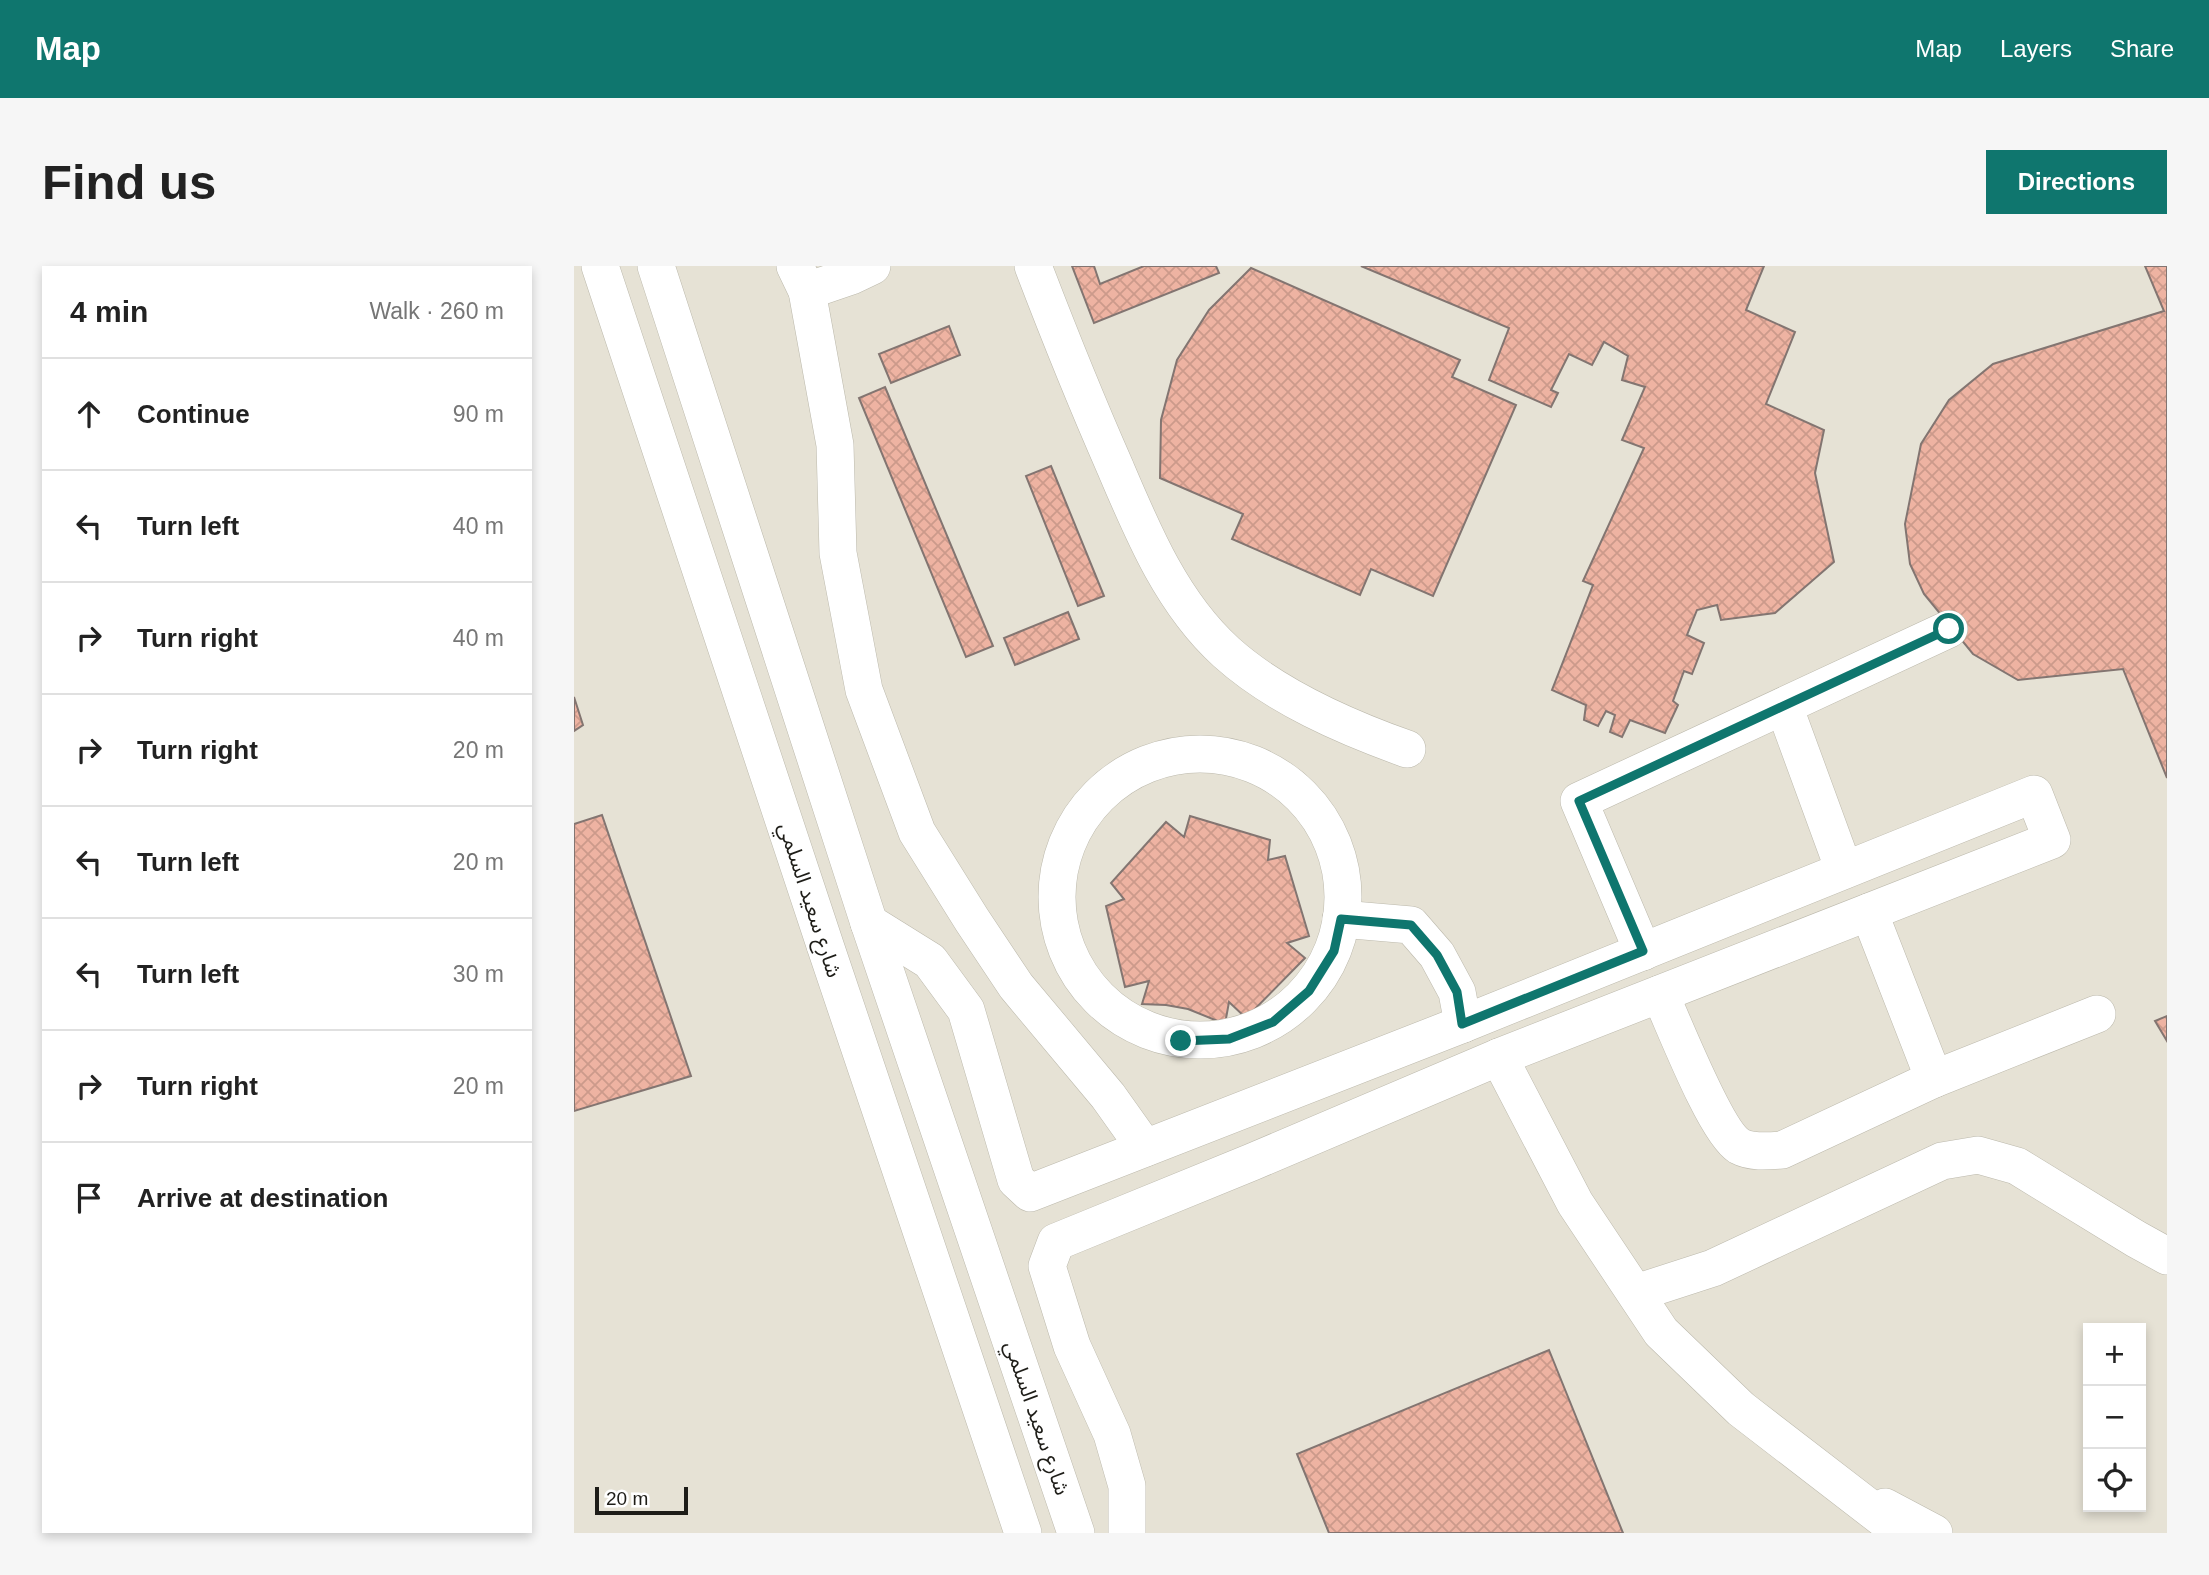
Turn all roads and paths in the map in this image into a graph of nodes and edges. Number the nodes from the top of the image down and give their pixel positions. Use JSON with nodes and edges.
{"nodes":[{"id":1,"x":600,"y":266,"type":"edge"},
{"id":2,"x":656,"y":266,"type":"edge"},
{"id":3,"x":872,"y":266,"type":"edge"},
{"id":4,"x":1033,"y":266,"type":"edge"},
{"id":5,"x":801,"y":278,"type":"edge"},
{"id":6,"x":1949,"y":629,"type":"dead end"},
{"id":7,"x":1784,"y":706,"type":"junction"},
{"id":8,"x":1407,"y":748,"type":"dead end"},
{"id":9,"x":1844,"y":870,"type":"junction"},
{"id":10,"x":1869,"y":912,"type":"junction"},
{"id":11,"x":1341,"y":919,"type":"junction"},
{"id":12,"x":869,"y":923,"type":"junction"},
{"id":13,"x":1643,"y":951,"type":"junction"},
{"id":14,"x":1660,"y":994,"type":"junction"},
{"id":15,"x":2097,"y":1014,"type":"dead end"},
{"id":16,"x":1462,"y":1024,"type":"junction"},
{"id":17,"x":1499,"y":1057,"type":"junction"},
{"id":18,"x":1934,"y":1079,"type":"junction"},
{"id":19,"x":1145,"y":1148,"type":"junction"},
{"id":20,"x":2167,"y":1256,"type":"edge"},
{"id":21,"x":1636,"y":1293,"type":"junction"},
{"id":22,"x":1835,"y":1481,"type":"junction"},
{"id":23,"x":1023,"y":1533,"type":"edge"},
{"id":24,"x":1076,"y":1533,"type":"edge"},
{"id":25,"x":1127,"y":1533,"type":"edge"},
{"id":26,"x":1902,"y":1533,"type":"edge"},
{"id":27,"x":1934,"y":1533,"type":"edge"}],
"edges":[{"from":1,"to":23,"type":"street","name":"شارع سعيد السلمي"},
{"from":2,"to":12,"type":"street","name":"شارع سعيد السلمي"},
{"from":3,"to":5,"type":"street"},
{"from":4,"to":8,"type":"street"},
{"from":5,"to":19,"type":"street"},
{"from":6,"to":7,"type":"street"},
{"from":7,"to":9,"type":"street"},
{"from":7,"to":13,"type":"street"},
{"from":9,"to":10,"type":"street"},
{"from":9,"to":13,"type":"street"},
{"from":10,"to":14,"type":"street"},
{"from":10,"to":18,"type":"street"},
{"from":11,"to":11,"type":"street"},
{"from":11,"to":16,"type":"street"},
{"from":12,"to":19,"type":"street"},
{"from":12,"to":24,"type":"street","name":"شارع سعيد السلمي"},
{"from":13,"to":16,"type":"street"},
{"from":14,"to":17,"type":"street"},
{"from":14,"to":18,"type":"street"},
{"from":15,"to":18,"type":"street"},
{"from":16,"to":19,"type":"street"},
{"from":17,"to":21,"type":"street"},
{"from":17,"to":25,"type":"street"},
{"from":20,"to":21,"type":"street"},
{"from":21,"to":22,"type":"street"},
{"from":22,"to":26,"type":"street"},
{"from":22,"to":27,"type":"street"}]}
